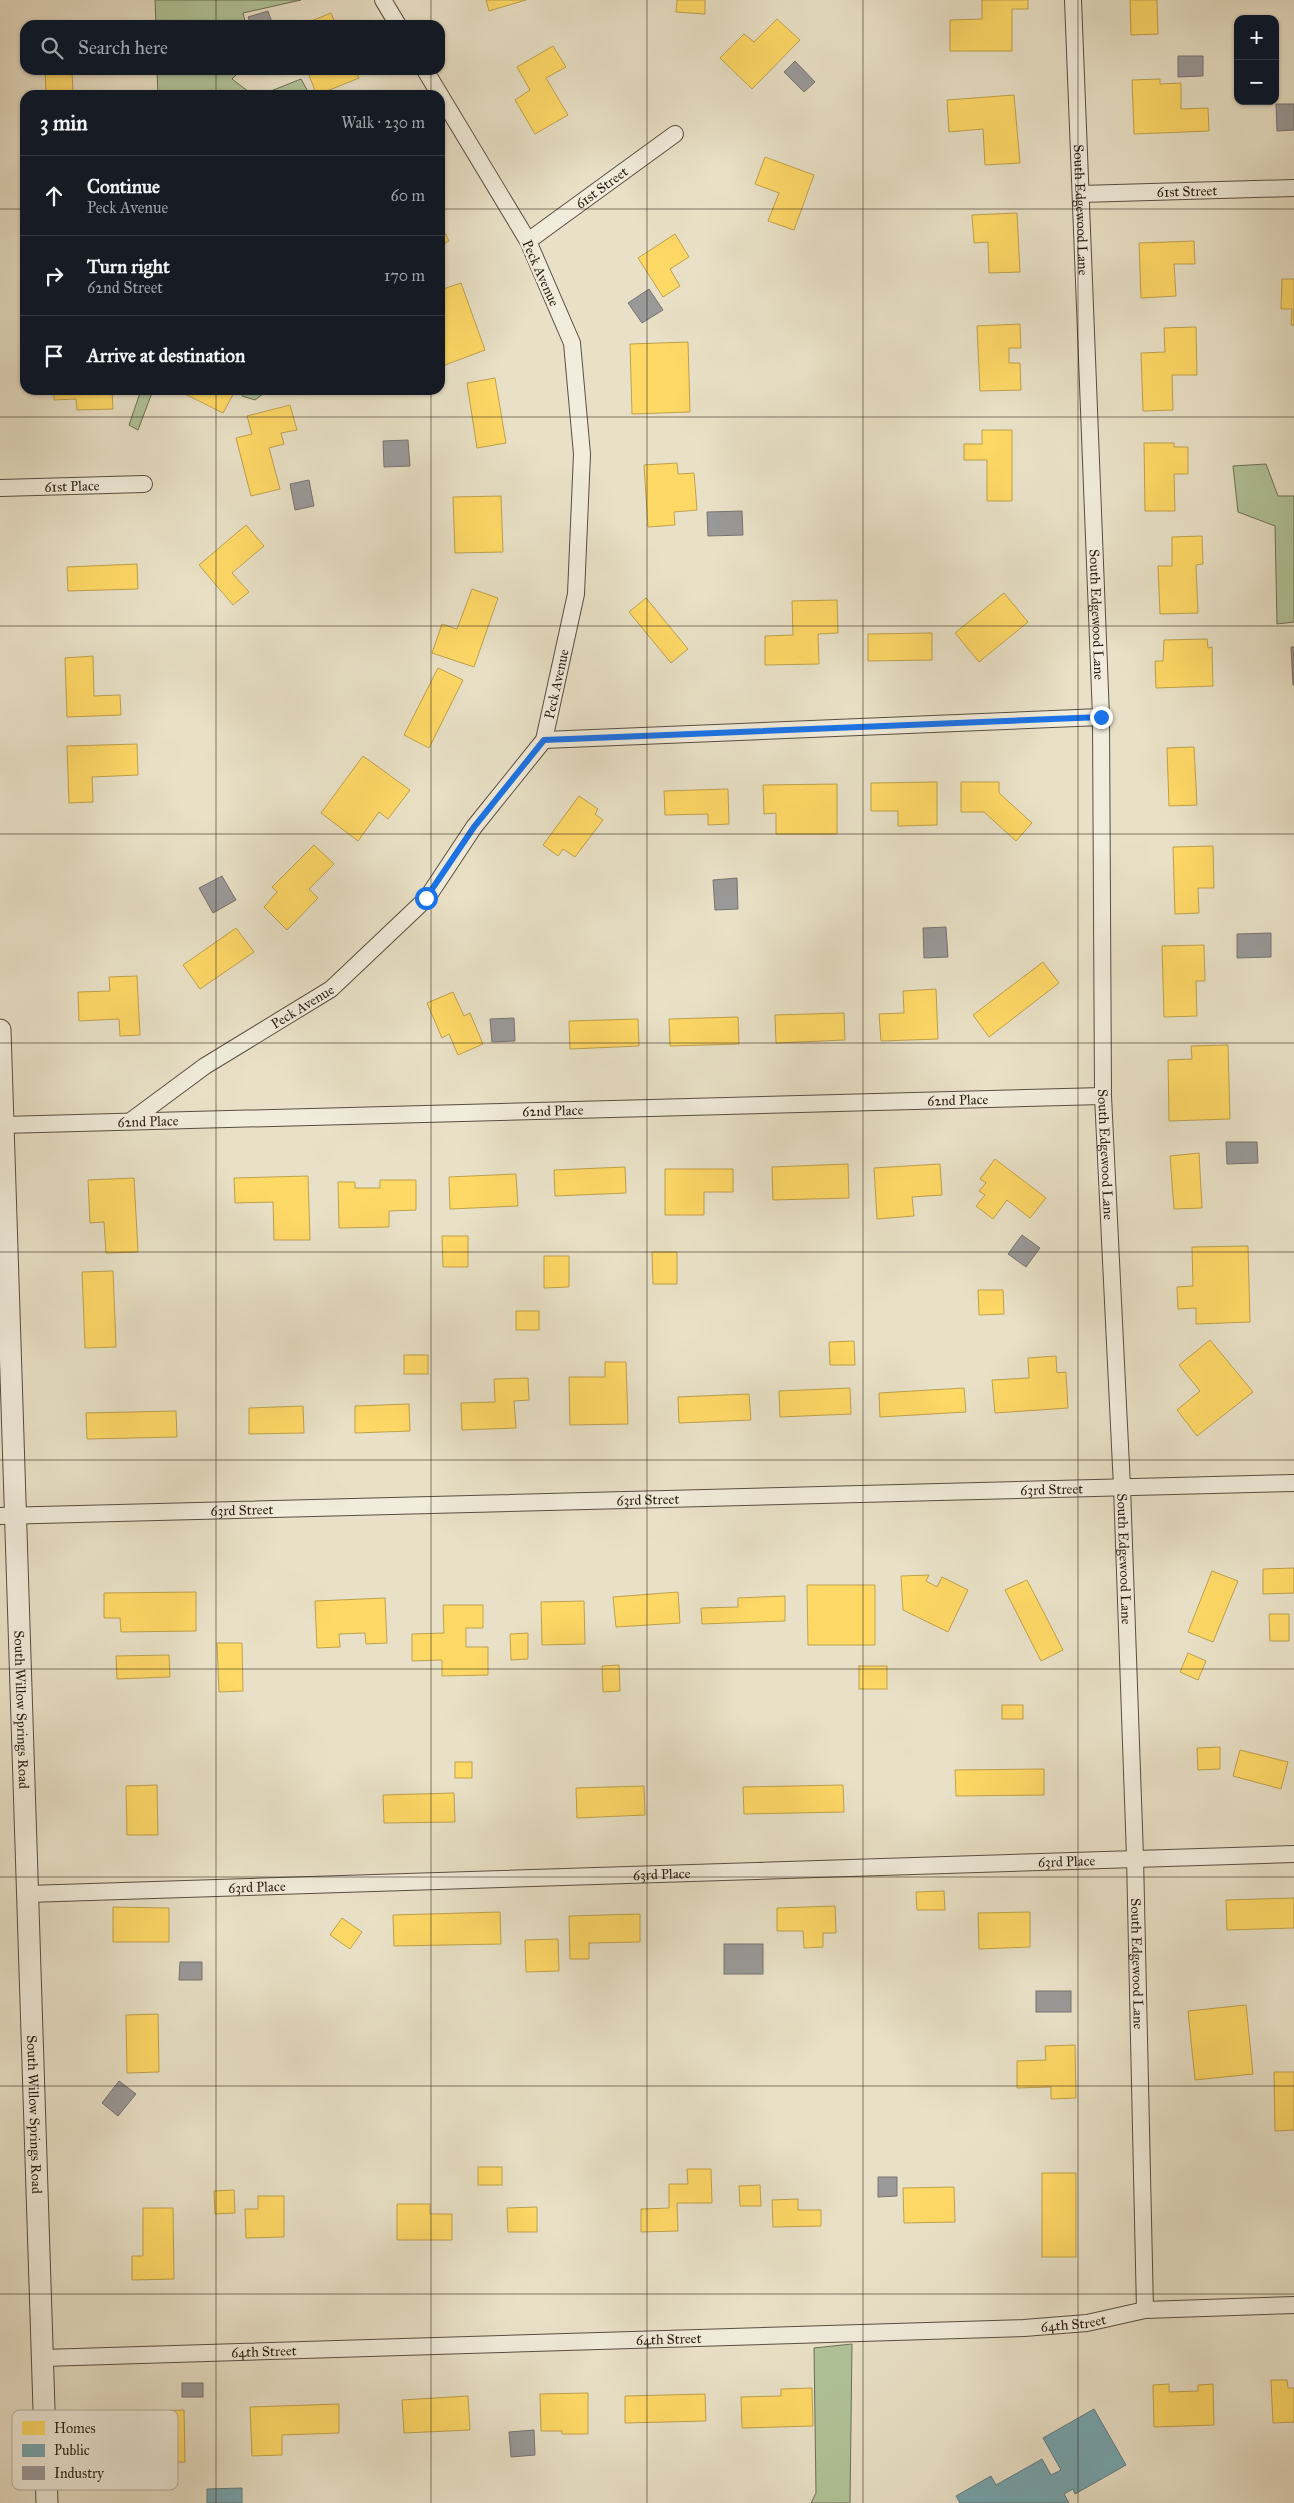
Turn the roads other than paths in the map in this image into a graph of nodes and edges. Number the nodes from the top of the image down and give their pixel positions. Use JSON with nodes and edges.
{"nodes":[{"id":1,"x":383,"y":0,"type":"edge"},
{"id":2,"x":1073,"y":0,"type":"edge"},
{"id":3,"x":395,"y":20,"type":"edge"},
{"id":4,"x":428,"y":75,"type":"edge"},
{"id":5,"x":437,"y":90,"type":"edge"},
{"id":6,"x":445,"y":103,"type":"edge"},
{"id":7,"x":675,"y":134,"type":"dead end"},
{"id":8,"x":1294,"y":188,"type":"edge"},
{"id":9,"x":1081,"y":194,"type":"junction"},
{"id":10,"x":528,"y":241,"type":"junction"},
{"id":11,"x":144,"y":484,"type":"dead end"},
{"id":12,"x":0,"y":488,"type":"edge"},
{"id":13,"x":1101,"y":717,"type":"junction"},
{"id":14,"x":544,"y":740,"type":"junction"},
{"id":15,"x":0,"y":1030,"type":"edge"},
{"id":16,"x":1103,"y":1096,"type":"junction"},
{"id":17,"x":132,"y":1120,"type":"junction"},
{"id":18,"x":3,"y":1125,"type":"junction"},
{"id":19,"x":1294,"y":1483,"type":"edge"},
{"id":20,"x":1122,"y":1488,"type":"junction"},
{"id":21,"x":8,"y":1516,"type":"edge"},
{"id":22,"x":1294,"y":1854,"type":"edge"},
{"id":23,"x":1135,"y":1858,"type":"junction"},
{"id":24,"x":28,"y":1894,"type":"junction"},
{"id":25,"x":1294,"y":2305,"type":"edge"},
{"id":26,"x":1146,"y":2310,"type":"junction"},
{"id":27,"x":43,"y":2358,"type":"junction"},
{"id":28,"x":45,"y":2410,"type":"edge"},
{"id":29,"x":48,"y":2490,"type":"edge"},
{"id":30,"x":48,"y":2503,"type":"edge"}],
"edges":[{"from":1,"to":3,"type":"street"},
{"from":2,"to":9,"type":"street","name":"South Edgewood Lane"},
{"from":4,"to":5,"type":"street","name":"Peck Avenue"},
{"from":6,"to":10,"type":"street","name":"Peck Avenue"},
{"from":7,"to":10,"type":"street","name":"61st Street"},
{"from":8,"to":9,"type":"street","name":"61st Street"},
{"from":9,"to":13,"type":"street","name":"South Edgewood Lane"},
{"from":10,"to":14,"type":"street","name":"Peck Avenue"},
{"from":11,"to":12,"type":"street","name":"61st Place"},
{"from":13,"to":14,"type":"street"},
{"from":13,"to":16,"type":"street","name":"South Edgewood Lane"},
{"from":14,"to":17,"type":"street","name":"Peck Avenue"},
{"from":15,"to":18,"type":"street","name":"South Willow Springs Road"},
{"from":16,"to":17,"type":"street","name":"62nd Place"},
{"from":16,"to":20,"type":"street","name":"South Edgewood Lane"},
{"from":17,"to":18,"type":"street","name":"62nd Place"},
{"from":18,"to":21,"type":"street","name":"South Willow Springs Road"},
{"from":19,"to":20,"type":"street","name":"63rd Street"},
{"from":20,"to":21,"type":"street","name":"63rd Street"},
{"from":20,"to":23,"type":"street","name":"South Edgewood Lane"},
{"from":21,"to":24,"type":"street","name":"South Willow Springs Road"},
{"from":22,"to":23,"type":"street","name":"63rd Place"},
{"from":23,"to":24,"type":"street","name":"63rd Place"},
{"from":23,"to":26,"type":"street","name":"South Edgewood Lane"},
{"from":24,"to":27,"type":"street","name":"South Willow Springs Road"},
{"from":25,"to":26,"type":"street","name":"64th Street"},
{"from":26,"to":27,"type":"street","name":"64th Street"},
{"from":27,"to":28,"type":"street","name":"South Willow Springs Road"},
{"from":29,"to":30,"type":"street","name":"South Willow Springs Road"}]}
